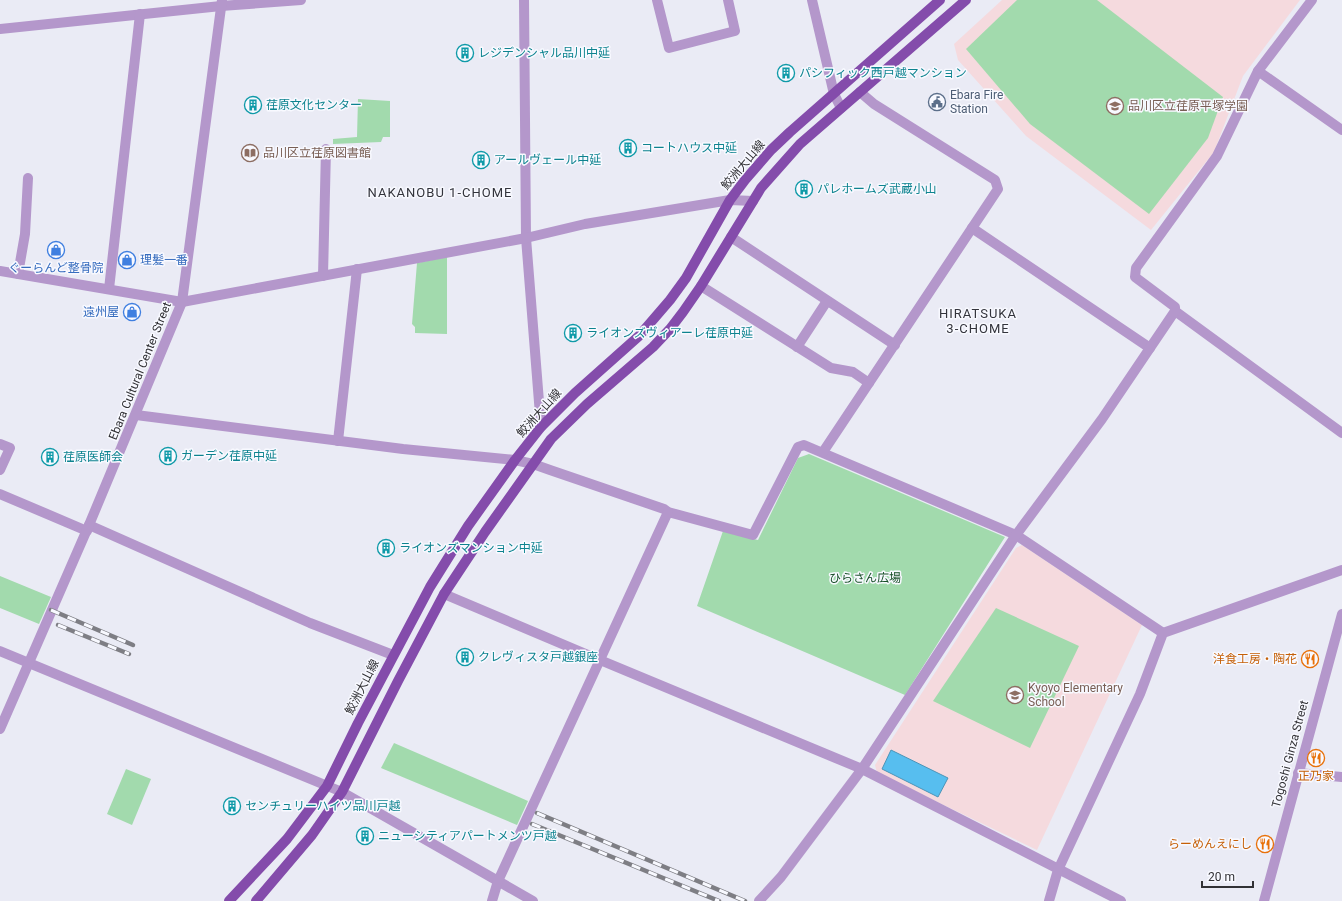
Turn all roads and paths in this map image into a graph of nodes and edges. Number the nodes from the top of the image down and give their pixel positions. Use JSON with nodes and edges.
{"nodes":[{"id":1,"x":300,"y":0,"type":"edge"},
{"id":2,"x":524,"y":0,"type":"edge"},
{"id":3,"x":658,"y":0,"type":"edge"},
{"id":4,"x":728,"y":0,"type":"edge"},
{"id":5,"x":812,"y":0,"type":"edge"},
{"id":6,"x":940,"y":0,"type":"edge"},
{"id":7,"x":966,"y":0,"type":"edge"},
{"id":8,"x":1312,"y":0,"type":"edge"},
{"id":9,"x":222,"y":3,"type":"edge"},
{"id":10,"x":140,"y":14,"type":"junction"},
{"id":11,"x":0,"y":29,"type":"edge"},
{"id":12,"x":1258,"y":71,"type":"junction"},
{"id":13,"x":860,"y":92,"type":"junction"},
{"id":14,"x":834,"y":94,"type":"junction"},
{"id":15,"x":841,"y":108,"type":"junction"},
{"id":16,"x":1342,"y":130,"type":"edge"},
{"id":17,"x":326,"y":149,"type":"dead end"},
{"id":18,"x":28,"y":178,"type":"dead end"},
{"id":19,"x":730,"y":200,"type":"junction"},
{"id":20,"x":753,"y":201,"type":"junction"},
{"id":21,"x":972,"y":228,"type":"junction"},
{"id":22,"x":731,"y":237,"type":"junction"},
{"id":23,"x":526,"y":238,"type":"junction"},
{"id":24,"x":357,"y":269,"type":"junction"},
{"id":25,"x":0,"y":271,"type":"edge"},
{"id":26,"x":18,"y":274,"type":"junction"},
{"id":27,"x":322,"y":276,"type":"junction"},
{"id":28,"x":701,"y":286,"type":"junction"},
{"id":29,"x":109,"y":289,"type":"junction"},
{"id":30,"x":827,"y":301,"type":"junction"},
{"id":31,"x":182,"y":302,"type":"junction"},
{"id":32,"x":1175,"y":311,"type":"junction"},
{"id":33,"x":895,"y":345,"type":"junction"},
{"id":34,"x":797,"y":348,"type":"junction"},
{"id":35,"x":1150,"y":348,"type":"junction"},
{"id":36,"x":869,"y":383,"type":"junction"},
{"id":37,"x":136,"y":415,"type":"junction"},
{"id":38,"x":542,"y":427,"type":"junction"},
{"id":39,"x":1342,"y":433,"type":"edge"},
{"id":40,"x":338,"y":440,"type":"junction"},
{"id":41,"x":0,"y":444,"type":"edge"},
{"id":42,"x":823,"y":452,"type":"junction"},
{"id":43,"x":515,"y":460,"type":"junction"},
{"id":44,"x":533,"y":464,"type":"junction"},
{"id":45,"x":0,"y":470,"type":"edge"},
{"id":46,"x":0,"y":494,"type":"edge"},
{"id":47,"x":668,"y":512,"type":"junction"},
{"id":48,"x":88,"y":528,"type":"junction"},
{"id":49,"x":1016,"y":535,"type":"junction"},
{"id":50,"x":1342,"y":570,"type":"edge"},
{"id":51,"x":444,"y":594,"type":"junction"},
{"id":52,"x":1342,"y":614,"type":"edge"},
{"id":53,"x":1163,"y":633,"type":"junction"},
{"id":54,"x":0,"y":651,"type":"edge"},
{"id":55,"x":393,"y":655,"type":"junction"},
{"id":56,"x":600,"y":660,"type":"junction"},
{"id":57,"x":28,"y":663,"type":"junction"},
{"id":58,"x":0,"y":729,"type":"edge"},
{"id":59,"x":862,"y":769,"type":"junction"},
{"id":60,"x":1298,"y":773,"type":"junction"},
{"id":61,"x":1342,"y":777,"type":"edge"},
{"id":62,"x":327,"y":786,"type":"junction"},
{"id":63,"x":342,"y":792,"type":"junction"},
{"id":64,"x":1058,"y":870,"type":"junction"},
{"id":65,"x":498,"y":881,"type":"junction"},
{"id":66,"x":762,"y":897,"type":"edge"},
{"id":67,"x":229,"y":901,"type":"edge"},
{"id":68,"x":256,"y":901,"type":"edge"},
{"id":69,"x":492,"y":901,"type":"edge"},
{"id":70,"x":533,"y":901,"type":"edge"},
{"id":71,"x":1049,"y":901,"type":"edge"},
{"id":72,"x":1121,"y":901,"type":"edge"},
{"id":73,"x":1264,"y":901,"type":"edge"}],
"edges":[{"from":1,"to":9,"type":"street"},
{"from":2,"to":23,"type":"street"},
{"from":3,"to":4,"type":"street"},
{"from":5,"to":14,"type":"street"},
{"from":6,"to":14,"type":"main road","name":"鮫洲大山線"},
{"from":7,"to":13,"type":"main road"},
{"from":8,"to":12,"type":"street"},
{"from":9,"to":10,"type":"street"},
{"from":9,"to":31,"type":"street","name":"Ebara Cultural Center Street"},
{"from":10,"to":11,"type":"street"},
{"from":10,"to":29,"type":"street"},
{"from":12,"to":16,"type":"street"},
{"from":12,"to":32,"type":"street"},
{"from":13,"to":15,"type":"main road"},
{"from":13,"to":21,"type":"street"},
{"from":14,"to":15,"type":"street"},
{"from":14,"to":19,"type":"main road","name":"鮫洲大山線"},
{"from":15,"to":20,"type":"main road"},
{"from":17,"to":27,"type":"street"},
{"from":18,"to":26,"type":"street"},
{"from":19,"to":20,"type":"street"},
{"from":19,"to":23,"type":"street"},
{"from":19,"to":38,"type":"main road","name":"鮫洲大山線"},
{"from":20,"to":22,"type":"main road"},
{"from":21,"to":33,"type":"street"},
{"from":21,"to":35,"type":"street"},
{"from":22,"to":28,"type":"main road"},
{"from":22,"to":30,"type":"street"},
{"from":23,"to":24,"type":"street"},
{"from":23,"to":38,"type":"street"},
{"from":24,"to":27,"type":"street"},
{"from":24,"to":40,"type":"street"},
{"from":25,"to":26,"type":"street"},
{"from":26,"to":29,"type":"street"},
{"from":27,"to":31,"type":"street"},
{"from":28,"to":34,"type":"street"},
{"from":28,"to":44,"type":"main road"},
{"from":29,"to":31,"type":"street"},
{"from":30,"to":33,"type":"street"},
{"from":30,"to":34,"type":"street"},
{"from":31,"to":37,"type":"street","name":"Ebara Cultural Center Street"},
{"from":32,"to":35,"type":"street"},
{"from":32,"to":39,"type":"street"},
{"from":33,"to":36,"type":"street"},
{"from":34,"to":36,"type":"street"},
{"from":35,"to":49,"type":"street"},
{"from":36,"to":42,"type":"street"},
{"from":37,"to":40,"type":"street"},
{"from":37,"to":48,"type":"street","name":"Ebara Cultural Center Street"},
{"from":38,"to":43,"type":"main road","name":"鮫洲大山線"},
{"from":40,"to":43,"type":"street"},
{"from":41,"to":45,"type":"street"},
{"from":42,"to":47,"type":"street"},
{"from":42,"to":49,"type":"street"},
{"from":43,"to":44,"type":"street"},
{"from":43,"to":55,"type":"main road","name":"鮫洲大山線"},
{"from":44,"to":47,"type":"street"},
{"from":44,"to":51,"type":"main road"},
{"from":46,"to":48,"type":"street"},
{"from":47,"to":56,"type":"street"},
{"from":48,"to":55,"type":"street"},
{"from":48,"to":57,"type":"street","name":"Ebara Cultural Center Street"},
{"from":49,"to":53,"type":"street"},
{"from":49,"to":59,"type":"street"},
{"from":50,"to":53,"type":"street"},
{"from":51,"to":56,"type":"street"},
{"from":51,"to":63,"type":"main road"},
{"from":52,"to":60,"type":"street","name":"Togoshi Ginza Street"},
{"from":53,"to":64,"type":"street"},
{"from":54,"to":57,"type":"street"},
{"from":55,"to":62,"type":"main road","name":"鮫洲大山線"},
{"from":56,"to":59,"type":"street"},
{"from":56,"to":65,"type":"street"},
{"from":57,"to":58,"type":"street","name":"Ebara Cultural Center Street"},
{"from":57,"to":62,"type":"street"},
{"from":59,"to":64,"type":"street"},
{"from":59,"to":66,"type":"street"},
{"from":60,"to":61,"type":"street"},
{"from":60,"to":73,"type":"street","name":"Togoshi Ginza Street"},
{"from":62,"to":63,"type":"street"},
{"from":62,"to":67,"type":"main road","name":"鮫洲大山線"},
{"from":63,"to":65,"type":"street"},
{"from":63,"to":68,"type":"main road"},
{"from":64,"to":71,"type":"street"},
{"from":64,"to":72,"type":"street"},
{"from":65,"to":69,"type":"street"},
{"from":65,"to":70,"type":"street"}]}
